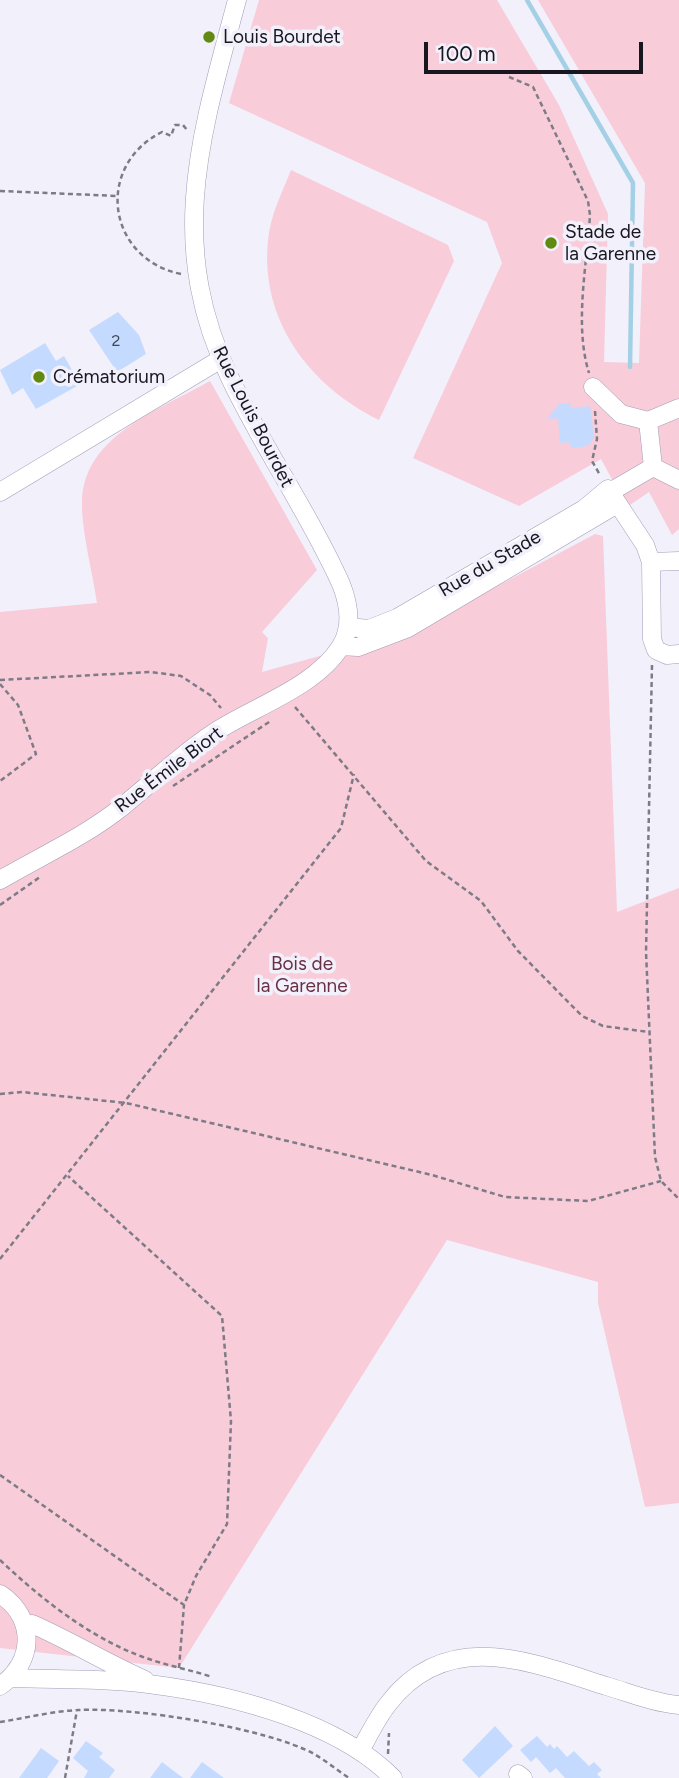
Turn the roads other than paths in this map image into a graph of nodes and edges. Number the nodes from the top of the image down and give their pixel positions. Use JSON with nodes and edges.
{"nodes":[{"id":1,"x":237,"y":0,"type":"edge"},
{"id":2,"x":221,"y":359,"type":"junction"},
{"id":3,"x":593,"y":387,"type":"road end"},
{"id":4,"x":679,"y":408,"type":"edge"},
{"id":5,"x":649,"y":421,"type":"junction"},
{"id":6,"x":653,"y":467,"type":"junction"},
{"id":7,"x":679,"y":480,"type":"edge"},
{"id":8,"x":0,"y":492,"type":"edge"},
{"id":9,"x":612,"y":495,"type":"junction"},
{"id":10,"x":679,"y":561,"type":"edge"},
{"id":11,"x":650,"y":562,"type":"junction"},
{"id":12,"x":348,"y":622,"type":"junction"},
{"id":13,"x":341,"y":646,"type":"junction"},
{"id":14,"x":679,"y":654,"type":"edge"},
{"id":15,"x":0,"y":880,"type":"edge"},
{"id":16,"x":0,"y":1594,"type":"edge"},
{"id":17,"x":25,"y":1626,"type":"junction"},
{"id":18,"x":6,"y":1682,"type":"edge"},
{"id":19,"x":155,"y":1684,"type":"junction"},
{"id":20,"x":679,"y":1705,"type":"edge"},
{"id":21,"x":360,"y":1751,"type":"junction"},
{"id":22,"x":390,"y":1775,"type":"edge"}],
"edges":[{"from":1,"to":2,"type":"street","name":"Rue Louis Bourdet"},
{"from":2,"to":8,"type":"street"},
{"from":2,"to":12,"type":"street","name":"Rue Louis Bourdet"},
{"from":3,"to":5,"type":"street"},
{"from":4,"to":5,"type":"street"},
{"from":5,"to":6,"type":"street"},
{"from":6,"to":7,"type":"street"},
{"from":6,"to":9,"type":"street"},
{"from":9,"to":11,"type":"street"},
{"from":9,"to":12,"type":"street","name":"Rue du Stade"},
{"from":9,"to":13,"type":"street","name":"Rue du Stade"},
{"from":10,"to":11,"type":"street"},
{"from":11,"to":14,"type":"street"},
{"from":12,"to":13,"type":"street","name":"Rue Émile Biort"},
{"from":13,"to":15,"type":"street","name":"Rue Émile Biort"},
{"from":16,"to":17,"type":"street"},
{"from":17,"to":18,"type":"street"},
{"from":17,"to":19,"type":"street"},
{"from":18,"to":19,"type":"street"},
{"from":19,"to":21,"type":"street"},
{"from":20,"to":21,"type":"street"},
{"from":21,"to":22,"type":"street"}]}
